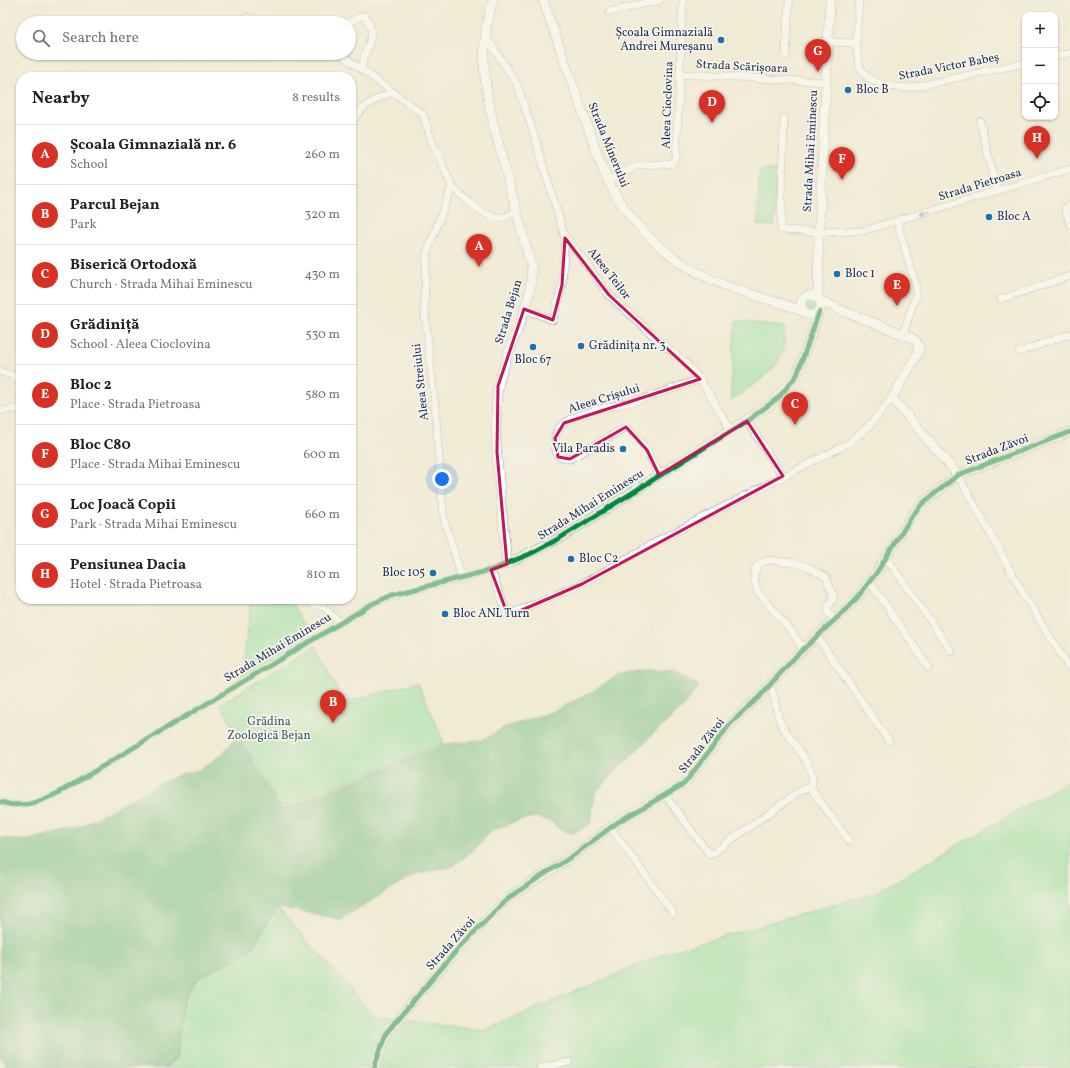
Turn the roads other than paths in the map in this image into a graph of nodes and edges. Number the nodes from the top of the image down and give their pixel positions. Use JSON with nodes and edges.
{"nodes":[{"id":1,"x":493,"y":0,"type":"edge"},
{"id":2,"x":543,"y":0,"type":"edge"},
{"id":3,"x":660,"y":0,"type":"edge"},
{"id":4,"x":683,"y":0,"type":"edge"},
{"id":5,"x":789,"y":0,"type":"edge"},
{"id":6,"x":830,"y":0,"type":"edge"},
{"id":7,"x":859,"y":0,"type":"edge"},
{"id":8,"x":609,"y":12,"type":"dead end"},
{"id":9,"x":356,"y":19,"type":"edge"},
{"id":10,"x":485,"y":35,"type":"junction"},
{"id":11,"x":828,"y":42,"type":"junction"},
{"id":12,"x":856,"y":43,"type":"junction"},
{"id":13,"x":1070,"y":53,"type":"edge"},
{"id":14,"x":786,"y":55,"type":"dead end"},
{"id":15,"x":1058,"y":55,"type":"edge"},
{"id":16,"x":349,"y":60,"type":"edge"},
{"id":17,"x":1022,"y":64,"type":"edge"},
{"id":18,"x":362,"y":69,"type":"junction"},
{"id":19,"x":680,"y":74,"type":"junction"},
{"id":20,"x":826,"y":82,"type":"junction"},
{"id":21,"x":392,"y":93,"type":"junction"},
{"id":22,"x":356,"y":117,"type":"edge"},
{"id":23,"x":784,"y":118,"type":"dead end"},
{"id":24,"x":980,"y":121,"type":"dead end"},
{"id":25,"x":1070,"y":169,"type":"edge"},
{"id":26,"x":607,"y":181,"type":"junction"},
{"id":27,"x":452,"y":186,"type":"junction"},
{"id":28,"x":997,"y":191,"type":"junction"},
{"id":29,"x":1070,"y":205,"type":"edge"},
{"id":30,"x":517,"y":212,"type":"junction"},
{"id":31,"x":897,"y":221,"type":"junction"},
{"id":32,"x":1070,"y":223,"type":"edge"},
{"id":33,"x":819,"y":232,"type":"junction"},
{"id":34,"x":565,"y":238,"type":"junction"},
{"id":35,"x":1070,"y":276,"type":"edge"},
{"id":36,"x":817,"y":279,"type":"junction"},
{"id":37,"x":806,"y":297,"type":"junction"},
{"id":38,"x":819,"y":299,"type":"junction"},
{"id":39,"x":1001,"y":299,"type":"dead end"},
{"id":40,"x":783,"y":303,"type":"junction"},
{"id":41,"x":524,"y":309,"type":"junction"},
{"id":42,"x":838,"y":309,"type":"junction"},
{"id":43,"x":819,"y":311,"type":"junction"},
{"id":44,"x":804,"y":312,"type":"junction"},
{"id":45,"x":812,"y":332,"type":"junction"},
{"id":46,"x":902,"y":334,"type":"junction"},
{"id":47,"x":1070,"y":334,"type":"edge"},
{"id":48,"x":1019,"y":352,"type":"dead end"},
{"id":49,"x":0,"y":371,"type":"edge"},
{"id":50,"x":16,"y":377,"type":"edge"},
{"id":51,"x":700,"y":379,"type":"junction"},
{"id":52,"x":892,"y":398,"type":"junction"},
{"id":53,"x":16,"y":409,"type":"edge"},
{"id":54,"x":0,"y":411,"type":"edge"},
{"id":55,"x":747,"y":421,"type":"junction"},
{"id":56,"x":731,"y":430,"type":"junction"},
{"id":57,"x":1070,"y":432,"type":"edge"},
{"id":58,"x":659,"y":475,"type":"junction"},
{"id":59,"x":958,"y":475,"type":"junction"},
{"id":60,"x":783,"y":476,"type":"junction"},
{"id":61,"x":886,"y":557,"type":"junction"},
{"id":62,"x":507,"y":564,"type":"junction"},
{"id":63,"x":491,"y":570,"type":"junction"},
{"id":64,"x":461,"y":578,"type":"junction"},
{"id":65,"x":870,"y":582,"type":"junction"},
{"id":66,"x":312,"y":604,"type":"edge"},
{"id":67,"x":835,"y":620,"type":"junction"},
{"id":68,"x":340,"y":622,"type":"junction"},
{"id":69,"x":816,"y":635,"type":"junction"},
{"id":70,"x":803,"y":649,"type":"junction"},
{"id":71,"x":952,"y":652,"type":"dead end"},
{"id":72,"x":929,"y":668,"type":"dead end"},
{"id":73,"x":1070,"y":669,"type":"edge"},
{"id":74,"x":770,"y":685,"type":"junction"},
{"id":75,"x":889,"y":741,"type":"dead end"},
{"id":76,"x":810,"y":787,"type":"junction"},
{"id":77,"x":665,"y":795,"type":"junction"},
{"id":78,"x":0,"y":802,"type":"edge"},
{"id":79,"x":611,"y":828,"type":"junction"},
{"id":80,"x":849,"y":841,"type":"dead end"},
{"id":81,"x":673,"y":912,"type":"dead end"},
{"id":82,"x":569,"y":1062,"type":"dead end"},
{"id":83,"x":374,"y":1068,"type":"edge"},
{"id":84,"x":540,"y":1068,"type":"edge"}],
"edges":[{"from":1,"to":10,"type":"street","name":"Strada Bejan"},
{"from":2,"to":26,"type":"street","name":"Strada Minerului"},
{"from":3,"to":8,"type":"street"},
{"from":4,"to":19,"type":"street","name":"Aleea Cioclovina"},
{"from":5,"to":14,"type":"street","name":"Strada Scărișoara"},
{"from":6,"to":11,"type":"street","name":"Strada Mihai Eminescu"},
{"from":7,"to":12,"type":"street","name":"Strada Victor Babeș"},
{"from":9,"to":18,"type":"street"},
{"from":10,"to":30,"type":"street","name":"Strada Bejan"},
{"from":10,"to":34,"type":"street","name":"Aleea Teilor"},
{"from":11,"to":12,"type":"street"},
{"from":11,"to":20,"type":"street","name":"Strada Mihai Eminescu"},
{"from":12,"to":17,"type":"street","name":"Strada Victor Babeș"},
{"from":13,"to":15,"type":"street"},
{"from":16,"to":18,"type":"street"},
{"from":18,"to":21,"type":"street"},
{"from":19,"to":20,"type":"street","name":"Strada Scărișoara"},
{"from":19,"to":26,"type":"street","name":"Aleea Cioclovina"},
{"from":20,"to":33,"type":"street","name":"Strada Mihai Eminescu"},
{"from":21,"to":22,"type":"street"},
{"from":21,"to":27,"type":"street"},
{"from":23,"to":33,"type":"street"},
{"from":24,"to":28,"type":"street"},
{"from":25,"to":28,"type":"street","name":"Strada Pietroasa"},
{"from":26,"to":40,"type":"street","name":"Strada Minerului"},
{"from":27,"to":30,"type":"street"},
{"from":27,"to":64,"type":"street","name":"Aleea Streiului"},
{"from":28,"to":31,"type":"street","name":"Strada Pietroasa","one_way":true},
{"from":29,"to":32,"type":"street"},
{"from":30,"to":41,"type":"street","name":"Strada Bejan"},
{"from":31,"to":33,"type":"street","name":"Strada Pietroasa"},
{"from":31,"to":46,"type":"street"},
{"from":33,"to":36,"type":"street","name":"Strada Mihai Eminescu"},
{"from":34,"to":41,"type":"street","name":"Aleea Teilor"},
{"from":34,"to":51,"type":"street","name":"Aleea Teilor"},
{"from":35,"to":39,"type":"street"},
{"from":36,"to":37,"type":"street","name":"Strada Mihai Eminescu"},
{"from":36,"to":38,"type":"street","name":"Strada Mihai Eminescu"},
{"from":37,"to":38,"type":"street","name":"Strada Minerului"},
{"from":37,"to":40,"type":"street","name":"Strada Minerului"},
{"from":37,"to":44,"type":"street"},
{"from":38,"to":42,"type":"street","name":"Strada Minerului"},
{"from":38,"to":43,"type":"street"},
{"from":40,"to":44,"type":"street","name":"Strada Minerului"},
{"from":41,"to":62,"type":"street","name":"Strada Bejan"},
{"from":42,"to":43,"type":"street","name":"Strada Minerului"},
{"from":42,"to":46,"type":"street","name":"Strada Minerului"},
{"from":43,"to":44,"type":"street","name":"Strada Minerului"},
{"from":43,"to":45,"type":"street","name":"Strada Mihai Eminescu"},
{"from":44,"to":45,"type":"street"},
{"from":45,"to":55,"type":"street","name":"Strada Mihai Eminescu"},
{"from":46,"to":52,"type":"street","name":"Strada Minerului"},
{"from":47,"to":48,"type":"street"},
{"from":49,"to":50,"type":"street"},
{"from":51,"to":56,"type":"street","name":"Aleea Teilor"},
{"from":51,"to":58,"type":"street","name":"Aleea Crișului"},
{"from":52,"to":59,"type":"street"},
{"from":52,"to":60,"type":"street"},
{"from":53,"to":54,"type":"street"},
{"from":55,"to":56,"type":"street","name":"Strada Mihai Eminescu"},
{"from":55,"to":60,"type":"street"},
{"from":56,"to":58,"type":"street","name":"Strada Mihai Eminescu"},
{"from":57,"to":59,"type":"street","name":"Strada Zăvoi"},
{"from":58,"to":62,"type":"street","name":"Strada Mihai Eminescu"},
{"from":59,"to":61,"type":"street","name":"Strada Zăvoi"},
{"from":59,"to":73,"type":"street"},
{"from":60,"to":63,"type":"street"},
{"from":61,"to":65,"type":"street","name":"Strada Zăvoi"},
{"from":61,"to":71,"type":"street"},
{"from":62,"to":63,"type":"street","name":"Strada Mihai Eminescu"},
{"from":63,"to":64,"type":"street","name":"Strada Mihai Eminescu"},
{"from":64,"to":68,"type":"street","name":"Strada Mihai Eminescu"},
{"from":65,"to":67,"type":"street","name":"Strada Zăvoi"},
{"from":65,"to":72,"type":"street"},
{"from":66,"to":68,"type":"street"},
{"from":67,"to":69,"type":"street","name":"Strada Zăvoi"},
{"from":67,"to":70,"type":"street"},
{"from":68,"to":78,"type":"street","name":"Strada Mihai Eminescu"},
{"from":69,"to":70,"type":"street","name":"Strada Zăvoi"},
{"from":69,"to":75,"type":"street"},
{"from":70,"to":74,"type":"street","name":"Strada Zăvoi"},
{"from":74,"to":76,"type":"street"},
{"from":74,"to":77,"type":"street","name":"Strada Zăvoi"},
{"from":76,"to":77,"type":"street"},
{"from":76,"to":80,"type":"street"},
{"from":77,"to":79,"type":"street","name":"Strada Zăvoi"},
{"from":79,"to":81,"type":"street"},
{"from":79,"to":83,"type":"street","name":"Strada Zăvoi"},
{"from":82,"to":84,"type":"street"}]}
